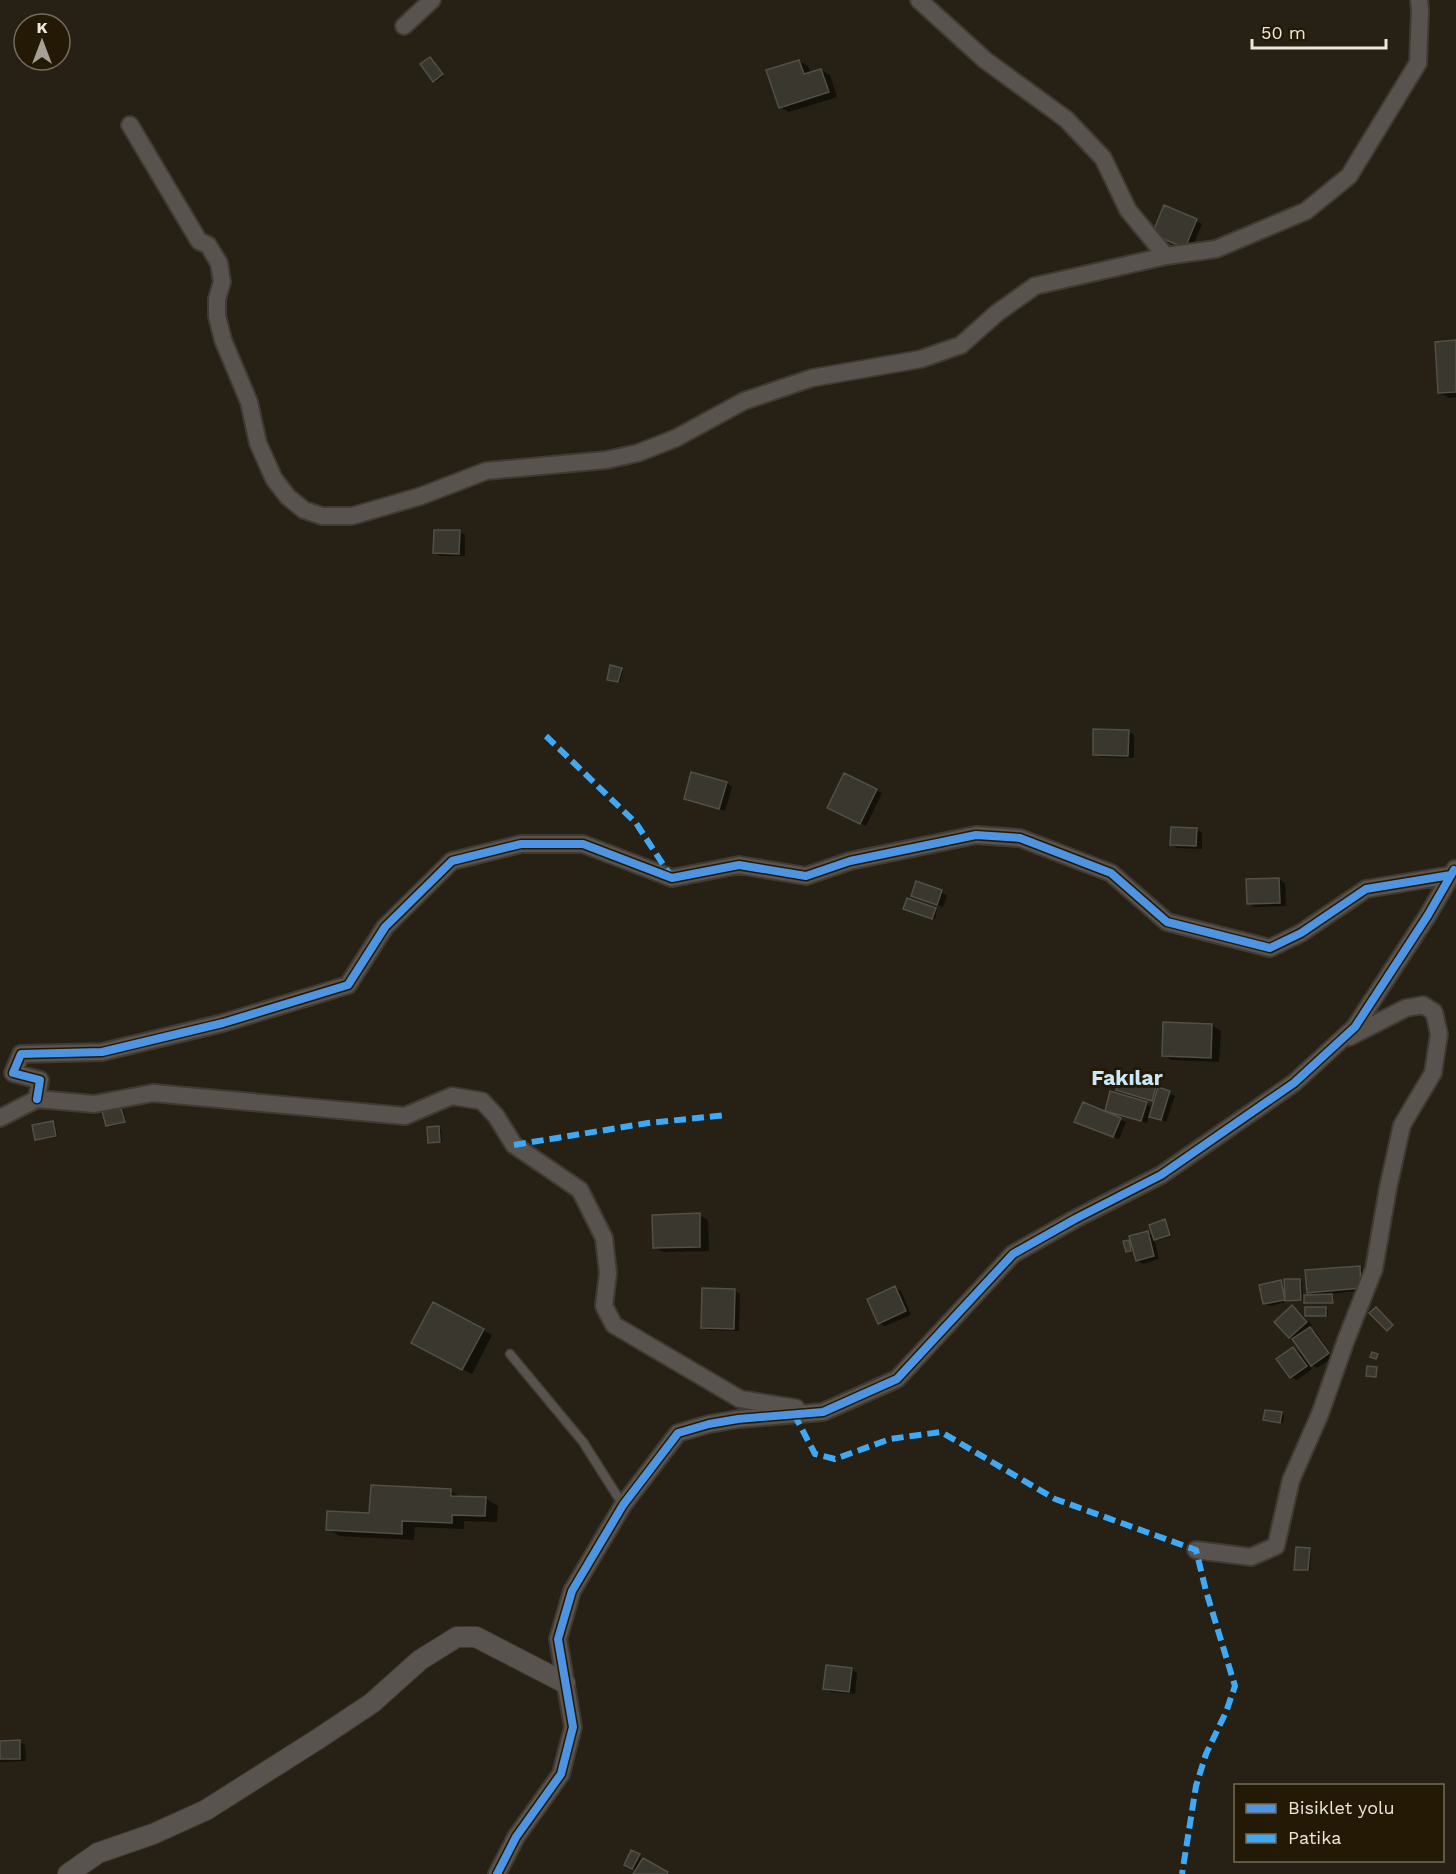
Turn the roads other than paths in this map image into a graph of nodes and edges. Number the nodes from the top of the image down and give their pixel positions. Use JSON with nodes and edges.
{"nodes":[{"id":1,"x":432,"y":0,"type":"edge"},
{"id":2,"x":920,"y":0,"type":"edge"},
{"id":3,"x":1419,"y":0,"type":"edge"},
{"id":4,"x":404,"y":26,"type":"dead end"},
{"id":5,"x":130,"y":125,"type":"dead end"},
{"id":6,"x":1166,"y":256,"type":"junction"},
{"id":7,"x":1454,"y":871,"type":"edge"},
{"id":8,"x":1336,"y":1044,"type":"junction"},
{"id":9,"x":37,"y":1099,"type":"junction"},
{"id":10,"x":0,"y":1118,"type":"edge"},
{"id":11,"x":510,"y":1354,"type":"dead end"},
{"id":12,"x":823,"y":1412,"type":"junction"},
{"id":13,"x":623,"y":1505,"type":"junction"},
{"id":14,"x":1196,"y":1550,"type":"dead end"},
{"id":15,"x":565,"y":1683,"type":"junction"},
{"id":16,"x":68,"y":1874,"type":"edge"},
{"id":17,"x":497,"y":1874,"type":"edge"}],
"edges":[{"from":1,"to":4,"type":"street"},
{"from":2,"to":6,"type":"street"},
{"from":3,"to":6,"type":"street"},
{"from":5,"to":6,"type":"street"},
{"from":7,"to":8,"type":"street"},
{"from":7,"to":9,"type":"street"},
{"from":8,"to":12,"type":"street"},
{"from":8,"to":14,"type":"street"},
{"from":9,"to":10,"type":"street"},
{"from":9,"to":12,"type":"street"},
{"from":11,"to":13,"type":"lane"},
{"from":12,"to":13,"type":"street"},
{"from":13,"to":15,"type":"street"},
{"from":15,"to":16,"type":"street"},
{"from":15,"to":17,"type":"street"}]}
